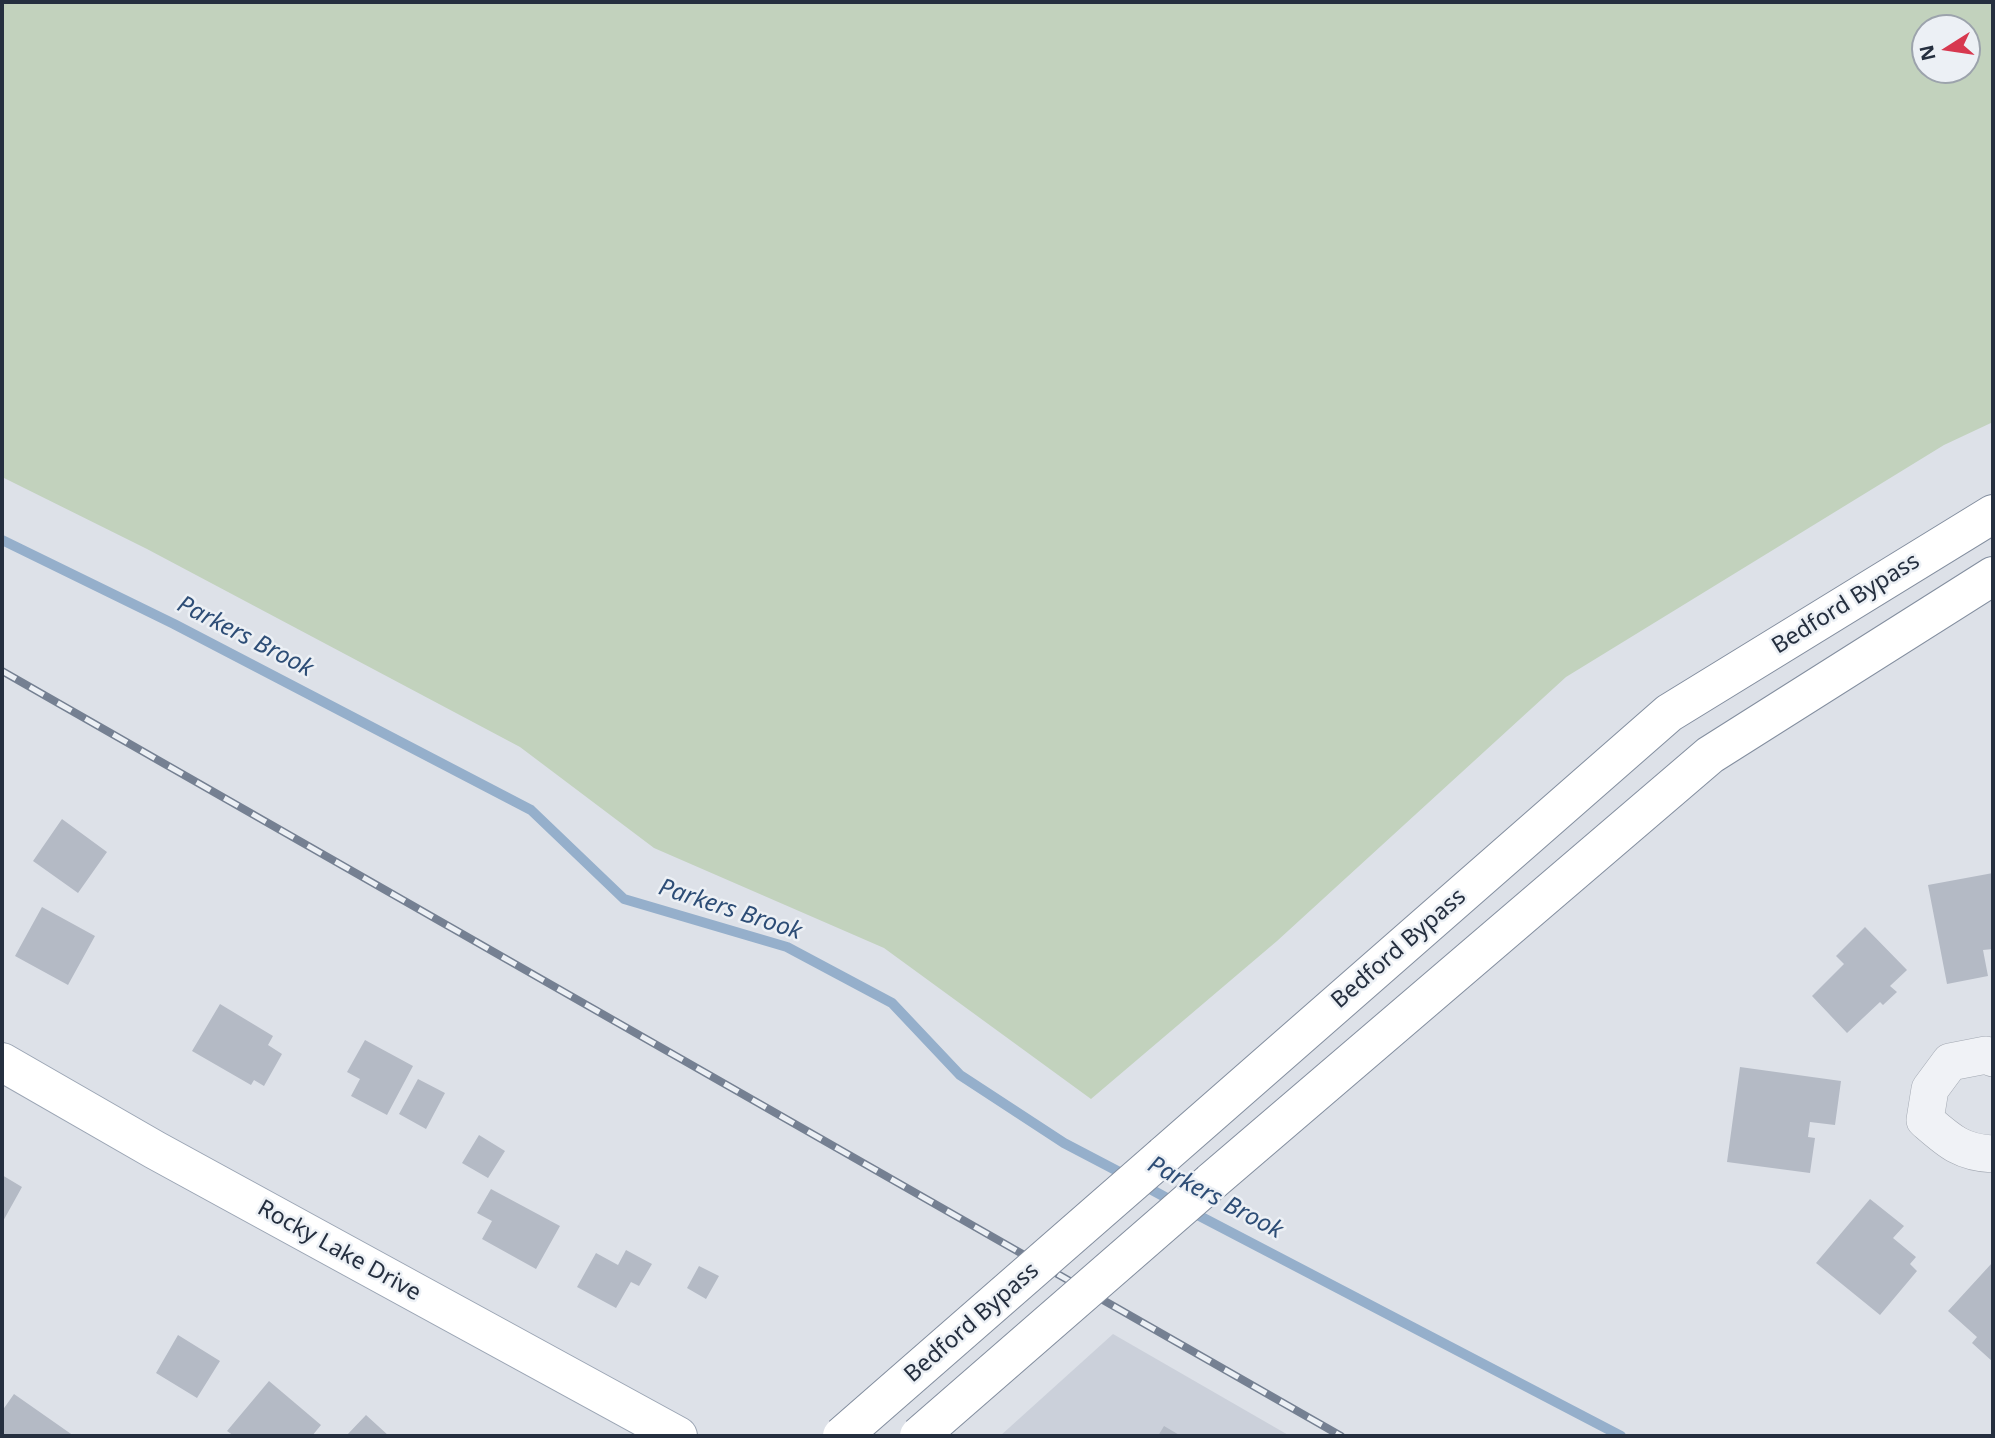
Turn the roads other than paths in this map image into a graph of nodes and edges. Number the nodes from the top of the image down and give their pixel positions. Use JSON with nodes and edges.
{"nodes":[{"id":1,"x":1993,"y":514,"type":"edge"},
{"id":2,"x":1993,"y":576,"type":"edge"},
{"id":3,"x":1993,"y":1058,"type":"edge"},
{"id":4,"x":2,"y":1062,"type":"edge"},
{"id":5,"x":1993,"y":1154,"type":"edge"},
{"id":6,"x":678,"y":1436,"type":"edge"},
{"id":7,"x":842,"y":1436,"type":"edge"},
{"id":8,"x":919,"y":1436,"type":"edge"}],
"edges":[{"from":1,"to":7,"type":"main road","name":"Bedford Bypass","bridge":true},
{"from":2,"to":8,"type":"main road","bridge":true},
{"from":3,"to":5,"type":"street"},
{"from":4,"to":6,"type":"main road","name":"Rocky Lake Drive"}]}
